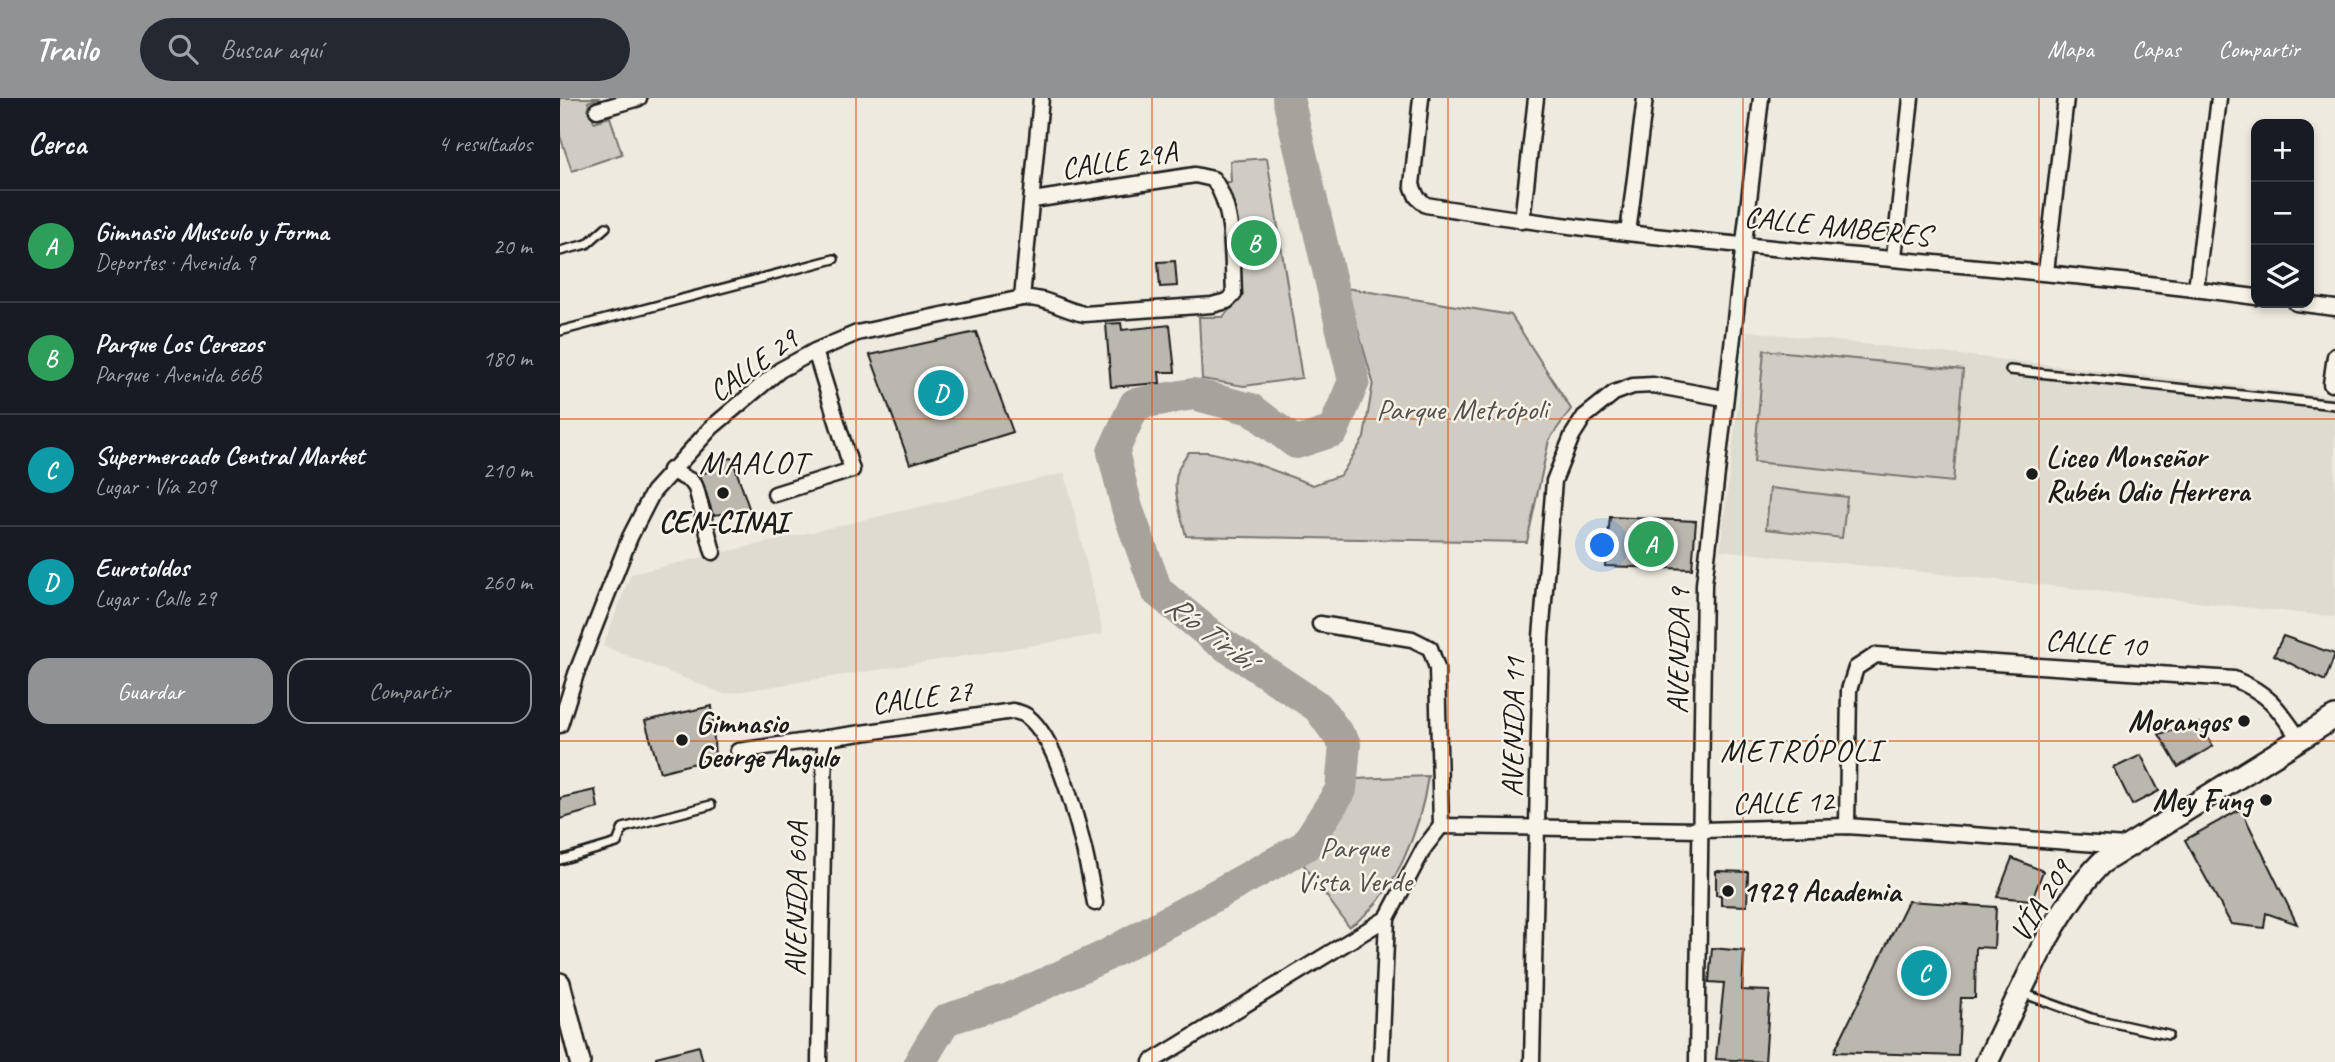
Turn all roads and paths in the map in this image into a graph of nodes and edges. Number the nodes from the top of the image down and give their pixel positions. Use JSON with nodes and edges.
{"nodes":[{"id":1,"x":639,"y":98,"type":"edge"},
{"id":2,"x":1041,"y":98,"type":"edge"},
{"id":3,"x":1421,"y":98,"type":"edge"},
{"id":4,"x":1536,"y":98,"type":"edge"},
{"id":5,"x":1645,"y":98,"type":"edge"},
{"id":6,"x":1761,"y":98,"type":"edge"},
{"id":7,"x":1911,"y":98,"type":"edge"},
{"id":8,"x":2066,"y":98,"type":"edge"},
{"id":9,"x":2219,"y":98,"type":"edge"},
{"id":10,"x":597,"y":110,"type":"dead end"},
{"id":11,"x":1033,"y":200,"type":"junction"},
{"id":12,"x":1522,"y":221,"type":"junction"},
{"id":13,"x":606,"y":227,"type":"dead end"},
{"id":14,"x":1628,"y":233,"type":"junction"},
{"id":15,"x":1745,"y":243,"type":"junction"},
{"id":16,"x":560,"y":251,"type":"edge"},
{"id":17,"x":1894,"y":257,"type":"junction"},
{"id":18,"x":834,"y":259,"type":"dead end"},
{"id":19,"x":2046,"y":272,"type":"junction"},
{"id":20,"x":2196,"y":289,"type":"junction"},
{"id":21,"x":1234,"y":293,"type":"joint"},
{"id":22,"x":2251,"y":296,"type":"edge"},
{"id":23,"x":1022,"y":298,"type":"junction"},
{"id":24,"x":2314,"y":305,"type":"edge"},
{"id":25,"x":2335,"y":308,"type":"edge"},
{"id":26,"x":560,"y":331,"type":"edge"},
{"id":27,"x":814,"y":351,"type":"junction"},
{"id":28,"x":2335,"y":356,"type":"edge"},
{"id":29,"x":2010,"y":370,"type":"dead end"},
{"id":30,"x":2332,"y":384,"type":"dead end"},
{"id":31,"x":1724,"y":398,"type":"junction"},
{"id":32,"x":2335,"y":405,"type":"edge"},
{"id":33,"x":670,"y":470,"type":"junction"},
{"id":34,"x":775,"y":494,"type":"dead end"},
{"id":35,"x":713,"y":552,"type":"dead end"},
{"id":36,"x":1320,"y":624,"type":"dead end"},
{"id":37,"x":2333,"y":717,"type":"edge"},
{"id":38,"x":560,"y":726,"type":"edge"},
{"id":39,"x":825,"y":738,"type":"junction"},
{"id":40,"x":2300,"y":740,"type":"junction"},
{"id":41,"x":738,"y":751,"type":"dead end"},
{"id":42,"x":711,"y":805,"type":"dead end"},
{"id":43,"x":1441,"y":826,"type":"junction"},
{"id":44,"x":1847,"y":826,"type":"junction"},
{"id":45,"x":1536,"y":830,"type":"junction"},
{"id":46,"x":1702,"y":830,"type":"junction"},
{"id":47,"x":2126,"y":846,"type":"junction"},
{"id":48,"x":560,"y":860,"type":"edge"},
{"id":49,"x":1095,"y":903,"type":"dead end"},
{"id":50,"x":1387,"y":918,"type":"junction"},
{"id":51,"x":560,"y":983,"type":"edge"},
{"id":52,"x":2021,"y":993,"type":"junction"},
{"id":53,"x":2168,"y":1035,"type":"dead end"},
{"id":54,"x":580,"y":1062,"type":"edge"},
{"id":55,"x":819,"y":1062,"type":"edge"},
{"id":56,"x":1152,"y":1062,"type":"edge"},
{"id":57,"x":1381,"y":1062,"type":"edge"},
{"id":58,"x":1532,"y":1062,"type":"edge"},
{"id":59,"x":1697,"y":1062,"type":"edge"},
{"id":60,"x":1987,"y":1062,"type":"edge"}],
"edges":[{"from":1,"to":10,"type":"street"},
{"from":2,"to":11,"type":"street"},
{"from":3,"to":12,"type":"street","name":"CALLE AMBERES"},
{"from":4,"to":12,"type":"street"},
{"from":5,"to":14,"type":"street"},
{"from":6,"to":15,"type":"street","name":"AVENIDA 9"},
{"from":7,"to":17,"type":"street"},
{"from":8,"to":19,"type":"street"},
{"from":9,"to":20,"type":"street"},
{"from":11,"to":21,"type":"street","name":"CALLE 29A"},
{"from":11,"to":23,"type":"street"},
{"from":12,"to":14,"type":"street","name":"CALLE AMBERES"},
{"from":13,"to":16,"type":"lane"},
{"from":14,"to":15,"type":"street","name":"CALLE AMBERES"},
{"from":15,"to":17,"type":"street","name":"CALLE AMBERES"},
{"from":15,"to":31,"type":"street","name":"AVENIDA 9"},
{"from":17,"to":19,"type":"street","name":"CALLE AMBERES"},
{"from":18,"to":26,"type":"lane"},
{"from":19,"to":20,"type":"street","name":"CALLE AMBERES"},
{"from":20,"to":22,"type":"street","name":"CALLE AMBERES"},
{"from":21,"to":23,"type":"street","name":"CALLE 29"},
{"from":23,"to":27,"type":"street","name":"CALLE 29"},
{"from":24,"to":25,"type":"street"},
{"from":27,"to":33,"type":"street","name":"CALLE 29"},
{"from":27,"to":34,"type":"street"},
{"from":28,"to":30,"type":"street"},
{"from":29,"to":32,"type":"lane"},
{"from":31,"to":45,"type":"street","name":"AVENIDA 11"},
{"from":31,"to":46,"type":"street","name":"AVENIDA 9"},
{"from":33,"to":35,"type":"street"},
{"from":33,"to":38,"type":"street","name":"CALLE 29"},
{"from":36,"to":43,"type":"street"},
{"from":37,"to":40,"type":"main road","name":"VÍA 209"},
{"from":39,"to":41,"type":"street","name":"CALLE 27"},
{"from":39,"to":49,"type":"street","name":"CALLE 27"},
{"from":39,"to":55,"type":"street","name":"AVENIDA 60A"},
{"from":40,"to":44,"type":"street","name":"CALLE 10"},
{"from":40,"to":47,"type":"main road","name":"VÍA 209"},
{"from":42,"to":48,"type":"lane"},
{"from":43,"to":45,"type":"street","name":"CALLE 12"},
{"from":43,"to":50,"type":"street"},
{"from":44,"to":46,"type":"street","name":"CALLE 12"},
{"from":44,"to":47,"type":"street","name":"CALLE 12"},
{"from":45,"to":46,"type":"street","name":"CALLE 12"},
{"from":45,"to":58,"type":"street","name":"AVENIDA 11"},
{"from":46,"to":59,"type":"street","name":"AVENIDA 9"},
{"from":47,"to":52,"type":"main road","name":"VÍA 209"},
{"from":50,"to":56,"type":"street"},
{"from":50,"to":57,"type":"street"},
{"from":51,"to":54,"type":"street"},
{"from":52,"to":53,"type":"lane"},
{"from":52,"to":60,"type":"main road","name":"VÍA 209"}]}
